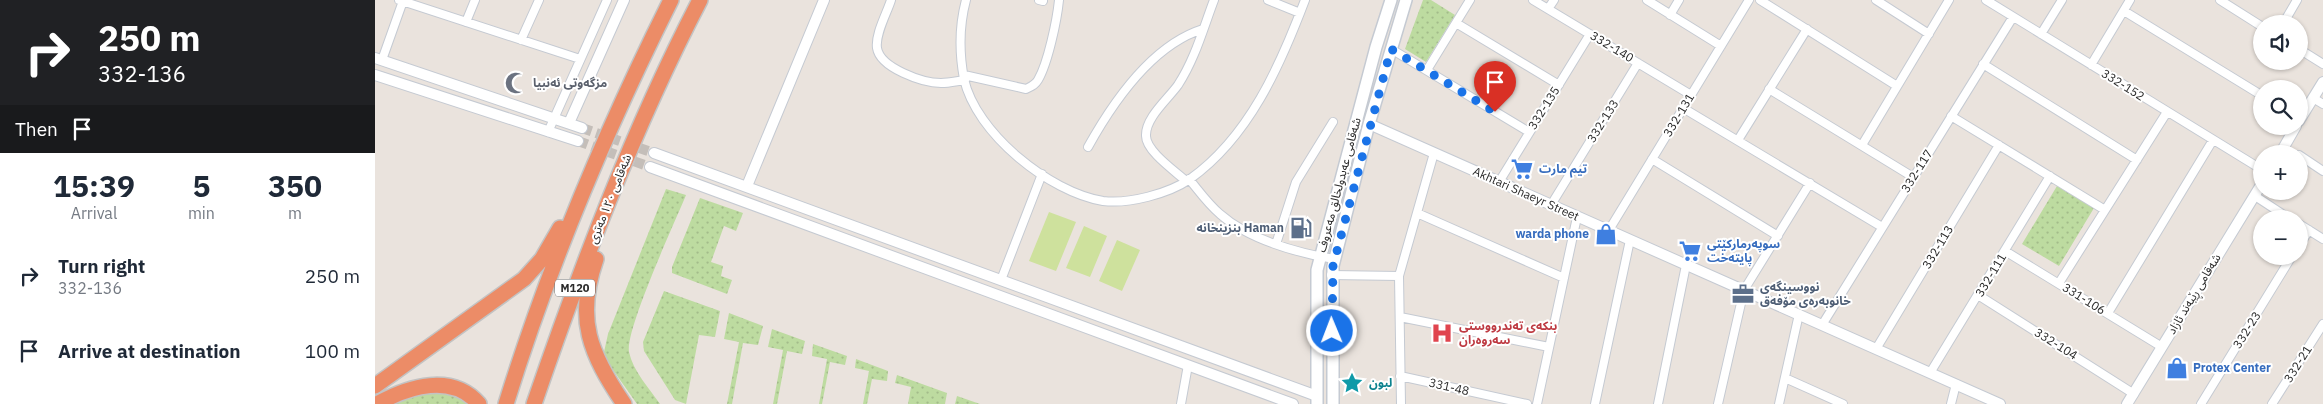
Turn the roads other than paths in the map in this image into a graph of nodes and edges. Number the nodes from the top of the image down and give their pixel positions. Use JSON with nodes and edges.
{"nodes":[{"id":1,"x":475,"y":0,"type":"edge"},
{"id":2,"x":539,"y":0,"type":"edge"},
{"id":3,"x":607,"y":0,"type":"edge"},
{"id":4,"x":624,"y":0,"type":"edge"},
{"id":5,"x":671,"y":0,"type":"edge"},
{"id":6,"x":700,"y":0,"type":"edge"},
{"id":7,"x":824,"y":0,"type":"edge"},
{"id":8,"x":891,"y":0,"type":"edge"},
{"id":9,"x":966,"y":0,"type":"edge"},
{"id":10,"x":1059,"y":0,"type":"edge"},
{"id":11,"x":1214,"y":0,"type":"edge"},
{"id":12,"x":1268,"y":0,"type":"edge"},
{"id":13,"x":1305,"y":0,"type":"edge"},
{"id":14,"x":1391,"y":0,"type":"edge"},
{"id":15,"x":1406,"y":0,"type":"edge"},
{"id":16,"x":1470,"y":0,"type":"edge"},
{"id":17,"x":1533,"y":0,"type":"edge"},
{"id":18,"x":1554,"y":0,"type":"edge"},
{"id":19,"x":1647,"y":0,"type":"edge"},
{"id":20,"x":1679,"y":0,"type":"edge"},
{"id":21,"x":1749,"y":0,"type":"edge"},
{"id":22,"x":1760,"y":0,"type":"edge"},
{"id":23,"x":1876,"y":0,"type":"edge"},
{"id":24,"x":1949,"y":0,"type":"edge"},
{"id":25,"x":1986,"y":0,"type":"edge"},
{"id":26,"x":2062,"y":0,"type":"edge"},
{"id":27,"x":2130,"y":0,"type":"edge"},
{"id":28,"x":2297,"y":0,"type":"edge"},
{"id":29,"x":401,"y":1,"type":"edge"},
{"id":30,"x":2225,"y":1,"type":"edge"},
{"id":31,"x":1548,"y":9,"type":"junction"},
{"id":32,"x":2124,"y":11,"type":"junction"},
{"id":33,"x":1300,"y":13,"type":"junction"},
{"id":34,"x":1670,"y":14,"type":"junction"},
{"id":35,"x":2288,"y":15,"type":"edge"},
{"id":36,"x":2013,"y":17,"type":"junction"},
{"id":37,"x":2253,"y":20,"type":"edge"},
{"id":38,"x":466,"y":22,"type":"junction"},
{"id":39,"x":1456,"y":23,"type":"junction"},
{"id":40,"x":1203,"y":29,"type":"junction"},
{"id":41,"x":1807,"y":30,"type":"junction"},
{"id":42,"x":1590,"y":34,"type":"junction"},
{"id":43,"x":1929,"y":34,"type":"junction"},
{"id":44,"x":2041,"y":34,"type":"junction"},
{"id":45,"x":521,"y":40,"type":"junction"},
{"id":46,"x":1721,"y":46,"type":"junction"},
{"id":47,"x":1391,"y":49,"type":"junction"},
{"id":48,"x":2308,"y":55,"type":"edge"},
{"id":49,"x":378,"y":59,"type":"edge"},
{"id":50,"x":580,"y":59,"type":"junction"},
{"id":51,"x":1638,"y":63,"type":"junction"},
{"id":52,"x":1983,"y":64,"type":"junction"},
{"id":53,"x":2323,"y":64,"type":"edge"},
{"id":54,"x":2091,"y":65,"type":"junction"},
{"id":55,"x":1427,"y":70,"type":"junction"},
{"id":56,"x":375,"y":75,"type":"edge"},
{"id":57,"x":964,"y":78,"type":"junction"},
{"id":58,"x":2323,"y":82,"type":"edge"},
{"id":59,"x":1559,"y":85,"type":"junction"},
{"id":60,"x":1897,"y":86,"type":"junction"},
{"id":61,"x":1769,"y":89,"type":"junction"},
{"id":62,"x":2253,"y":90,"type":"edge"},
{"id":63,"x":1691,"y":95,"type":"junction"},
{"id":64,"x":2313,"y":98,"type":"junction"},
{"id":65,"x":2323,"y":104,"type":"edge"},
{"id":66,"x":2308,"y":106,"type":"edge"},
{"id":67,"x":1683,"y":108,"type":"junction"},
{"id":68,"x":2167,"y":112,"type":"junction"},
{"id":69,"x":1951,"y":116,"type":"junction"},
{"id":70,"x":554,"y":118,"type":"junction"},
{"id":71,"x":1333,"y":122,"type":"dead end"},
{"id":72,"x":569,"y":124,"type":"junction"},
{"id":73,"x":1369,"y":124,"type":"junction"},
{"id":74,"x":582,"y":128,"type":"tunnel mouth"},
{"id":75,"x":548,"y":132,"type":"junction"},
{"id":76,"x":1529,"y":132,"type":"junction"},
{"id":77,"x":1738,"y":140,"type":"junction"},
{"id":78,"x":2213,"y":140,"type":"junction"},
{"id":79,"x":578,"y":141,"type":"tunnel mouth"},
{"id":80,"x":1862,"y":145,"type":"junction"},
{"id":81,"x":1999,"y":145,"type":"junction"},
{"id":82,"x":1087,"y":147,"type":"dead end"},
{"id":83,"x":654,"y":153,"type":"tunnel mouth"},
{"id":84,"x":1434,"y":153,"type":"junction"},
{"id":85,"x":1652,"y":159,"type":"junction"},
{"id":86,"x":2137,"y":160,"type":"junction"},
{"id":87,"x":2308,"y":161,"type":"edge"},
{"id":88,"x":2253,"y":164,"type":"edge"},
{"id":89,"x":650,"y":167,"type":"tunnel mouth"},
{"id":90,"x":2323,"y":170,"type":"edge"},
{"id":91,"x":591,"y":174,"type":"junction"},
{"id":92,"x":620,"y":174,"type":"junction"},
{"id":93,"x":1042,"y":174,"type":"junction"},
{"id":94,"x":2050,"y":176,"type":"junction"},
{"id":95,"x":1913,"y":177,"type":"junction"},
{"id":96,"x":1187,"y":180,"type":"junction"},
{"id":97,"x":1499,"y":182,"type":"junction"},
{"id":98,"x":1810,"y":183,"type":"junction"},
{"id":99,"x":747,"y":186,"type":"junction"},
{"id":100,"x":2253,"y":199,"type":"edge"},
{"id":101,"x":2261,"y":200,"type":"edge"},
{"id":102,"x":1551,"y":205,"type":"junction"},
{"id":103,"x":2105,"y":210,"type":"junction"},
{"id":104,"x":2276,"y":210,"type":"edge"},
{"id":105,"x":1417,"y":213,"type":"junction"},
{"id":106,"x":1577,"y":216,"type":"junction"},
{"id":107,"x":1882,"y":227,"type":"junction"},
{"id":108,"x":1609,"y":230,"type":"junction"},
{"id":109,"x":2309,"y":230,"type":"edge"},
{"id":110,"x":1778,"y":236,"type":"junction"},
{"id":111,"x":2323,"y":239,"type":"edge"},
{"id":112,"x":1629,"y":240,"type":"junction"},
{"id":113,"x":1276,"y":244,"type":"junction"},
{"id":114,"x":2005,"y":251,"type":"junction"},
{"id":115,"x":1320,"y":257,"type":"junction"},
{"id":116,"x":1334,"y":259,"type":"junction"},
{"id":117,"x":1686,"y":265,"type":"junction"},
{"id":118,"x":2287,"y":265,"type":"edge"},
{"id":119,"x":1331,"y":274,"type":"junction"},
{"id":120,"x":1399,"y":276,"type":"junction"},
{"id":121,"x":1564,"y":278,"type":"junction"},
{"id":122,"x":1001,"y":280,"type":"junction"},
{"id":123,"x":2059,"y":284,"type":"junction"},
{"id":124,"x":1744,"y":290,"type":"junction"},
{"id":125,"x":1039,"y":294,"type":"junction"},
{"id":126,"x":1978,"y":295,"type":"junction"},
{"id":127,"x":1034,"y":308,"type":"junction"},
{"id":128,"x":2107,"y":313,"type":"junction"},
{"id":129,"x":1799,"y":314,"type":"junction"},
{"id":130,"x":1399,"y":317,"type":"junction"},
{"id":131,"x":2323,"y":324,"type":"edge"},
{"id":132,"x":1822,"y":325,"type":"junction"},
{"id":133,"x":1549,"y":347,"type":"junction"},
{"id":134,"x":2162,"y":347,"type":"junction"},
{"id":135,"x":1876,"y":349,"type":"junction"},
{"id":136,"x":1188,"y":365,"type":"junction"},
{"id":137,"x":1930,"y":372,"type":"junction"},
{"id":138,"x":1401,"y":376,"type":"junction"},
{"id":139,"x":1785,"y":378,"type":"junction"},
{"id":140,"x":1956,"y":384,"type":"junction"},
{"id":141,"x":375,"y":386,"type":"edge"},
{"id":142,"x":2134,"y":394,"type":"junction"},
{"id":143,"x":1312,"y":399,"type":"edge"},
{"id":144,"x":377,"y":404,"type":"edge"},
{"id":145,"x":479,"y":404,"type":"edge"},
{"id":146,"x":506,"y":404,"type":"edge"},
{"id":147,"x":534,"y":404,"type":"edge"},
{"id":148,"x":624,"y":404,"type":"edge"},
{"id":149,"x":1181,"y":404,"type":"edge"},
{"id":150,"x":1293,"y":404,"type":"edge"},
{"id":151,"x":1333,"y":404,"type":"edge"},
{"id":152,"x":1401,"y":404,"type":"edge"},
{"id":153,"x":1527,"y":404,"type":"edge"},
{"id":154,"x":1537,"y":404,"type":"edge"},
{"id":155,"x":1595,"y":404,"type":"edge"},
{"id":156,"x":1658,"y":404,"type":"edge"},
{"id":157,"x":1717,"y":404,"type":"edge"},
{"id":158,"x":1779,"y":404,"type":"edge"},
{"id":159,"x":1843,"y":404,"type":"edge"},
{"id":160,"x":1951,"y":404,"type":"edge"},
{"id":161,"x":2000,"y":404,"type":"edge"},
{"id":162,"x":2127,"y":404,"type":"edge"},
{"id":163,"x":2201,"y":404,"type":"edge"},
{"id":164,"x":2272,"y":404,"type":"edge"}],
"edges":[{"from":1,"to":38,"type":"street"},
{"from":2,"to":45,"type":"street"},
{"from":3,"to":50,"type":"street"},
{"from":4,"to":72,"type":"street"},
{"from":5,"to":91,"type":"highway","number":"M120"},
{"from":6,"to":92,"type":"highway","name":"شەقامی ١٢٠ مەتری","number":"M120"},
{"from":7,"to":99,"type":"street"},
{"from":8,"to":57,"type":"street"},
{"from":9,"to":57,"type":"street"},
{"from":10,"to":57,"type":"street"},
{"from":11,"to":40,"type":"street"},
{"from":12,"to":33,"type":"street"},
{"from":13,"to":33,"type":"street"},
{"from":14,"to":115,"type":"main road","name":"شەقامی عەبدولخالق مەعروف"},
{"from":15,"to":47,"type":"main road","name":"شەقامی عەبدولخالق مەعروف"},
{"from":16,"to":39,"type":"street"},
{"from":17,"to":31,"type":"street","name":"332-140"},
{"from":18,"to":31,"type":"street"},
{"from":19,"to":34,"type":"street"},
{"from":20,"to":34,"type":"street"},
{"from":21,"to":46,"type":"street","name":"332-131"},
{"from":22,"to":41,"type":"street"},
{"from":23,"to":43,"type":"street"},
{"from":24,"to":43,"type":"street"},
{"from":25,"to":36,"type":"street","name":"332-152"},
{"from":26,"to":44,"type":"street"},
{"from":27,"to":32,"type":"street"},
{"from":28,"to":35,"type":"street"},
{"from":29,"to":38,"type":"street"},
{"from":29,"to":49,"type":"street"},
{"from":30,"to":37,"type":"street"},
{"from":31,"to":42,"type":"street","name":"332-140"},
{"from":32,"to":54,"type":"street"},
{"from":32,"to":62,"type":"street"},
{"from":33,"to":96,"type":"street"},
{"from":34,"to":46,"type":"street"},
{"from":36,"to":44,"type":"street","name":"332-152"},
{"from":36,"to":52,"type":"street","name":"332-117"},
{"from":38,"to":45,"type":"street"},
{"from":39,"to":55,"type":"street"},
{"from":39,"to":59,"type":"street"},
{"from":40,"to":82,"type":"street"},
{"from":40,"to":96,"type":"street"},
{"from":41,"to":60,"type":"street"},
{"from":41,"to":61,"type":"street"},
{"from":42,"to":51,"type":"street","name":"332-140"},
{"from":42,"to":59,"type":"street","name":"332-135"},
{"from":43,"to":60,"type":"street"},
{"from":44,"to":54,"type":"street","name":"332-152"},
{"from":45,"to":50,"type":"street"},
{"from":46,"to":63,"type":"street","name":"332-131"},
{"from":47,"to":55,"type":"street"},
{"from":47,"to":73,"type":"main road","name":"شەقامی عەبدولخالق مەعروف"},
{"from":48,"to":53,"type":"street"},
{"from":49,"to":70,"type":"street"},
{"from":50,"to":70,"type":"street"},
{"from":51,"to":63,"type":"street","name":"332-140"},
{"from":51,"to":102,"type":"street","name":"332-133"},
{"from":52,"to":69,"type":"street","name":"332-117"},
{"from":52,"to":86,"type":"street"},
{"from":54,"to":68,"type":"street","name":"332-152"},
{"from":55,"to":76,"type":"street"},
{"from":56,"to":75,"type":"street"},
{"from":57,"to":93,"type":"street"},
{"from":58,"to":64,"type":"street"},
{"from":59,"to":76,"type":"street","name":"332-135"},
{"from":60,"to":80,"type":"street"},
{"from":61,"to":77,"type":"street"},
{"from":61,"to":80,"type":"street"},
{"from":63,"to":67,"type":"street","name":"332-131"},
{"from":64,"to":65,"type":"street"},
{"from":64,"to":66,"type":"street"},
{"from":67,"to":77,"type":"street"},
{"from":67,"to":85,"type":"street","name":"332-131"},
{"from":68,"to":78,"type":"street","name":"332-152"},
{"from":68,"to":86,"type":"street"},
{"from":69,"to":81,"type":"street"},
{"from":69,"to":95,"type":"street","name":"332-117"},
{"from":70,"to":72,"type":"street"},
{"from":70,"to":75,"type":"street"},
{"from":71,"to":113,"type":"street"},
{"from":72,"to":74,"type":"street"},
{"from":73,"to":84,"type":"street","name":"Akhtari Shaeyr Street"},
{"from":73,"to":116,"type":"main road","name":"شەقامی عەبدولخالق مەعروف"},
{"from":75,"to":79,"type":"street"},
{"from":76,"to":97,"type":"street","name":"332-135"},
{"from":77,"to":98,"type":"street"},
{"from":78,"to":88,"type":"street","name":"332-152"},
{"from":78,"to":128,"type":"street"},
{"from":80,"to":95,"type":"street"},
{"from":81,"to":94,"type":"street"},
{"from":81,"to":135,"type":"street","name":"332-113"},
{"from":83,"to":99,"type":"street"},
{"from":84,"to":97,"type":"street","name":"Akhtari Shaeyr Street"},
{"from":84,"to":105,"type":"street"},
{"from":85,"to":108,"type":"street","name":"332-131"},
{"from":85,"to":110,"type":"street"},
{"from":86,"to":103,"type":"street"},
{"from":87,"to":90,"type":"street"},
{"from":89,"to":127,"type":"street"},
{"from":91,"to":141,"type":"highway"},
{"from":91,"to":146,"type":"highway","number":"M120"},
{"from":92,"to":147,"type":"highway","name":"شەقامی ١٢٠ مەتری","number":"M120"},
{"from":92,"to":148,"type":"highway"},
{"from":93,"to":96,"type":"street"},
{"from":93,"to":122,"type":"street"},
{"from":94,"to":103,"type":"street"},
{"from":94,"to":114,"type":"street","name":"332-111"},
{"from":95,"to":107,"type":"street","name":"332-117"},
{"from":96,"to":113,"type":"street"},
{"from":97,"to":102,"type":"street","name":"Akhtari Shaeyr Street"},
{"from":98,"to":107,"type":"street"},
{"from":98,"to":110,"type":"street"},
{"from":99,"to":122,"type":"street"},
{"from":100,"to":134,"type":"street","name":"شەقامی ڕێبەند ئازاد"},
{"from":101,"to":104,"type":"street"},
{"from":102,"to":106,"type":"street","name":"Akhtari Shaeyr Street"},
{"from":103,"to":123,"type":"street"},
{"from":105,"to":120,"type":"street"},
{"from":105,"to":121,"type":"street"},
{"from":106,"to":108,"type":"street","name":"Akhtari Shaeyr Street"},
{"from":106,"to":121,"type":"street"},
{"from":107,"to":132,"type":"street","name":"332-117"},
{"from":108,"to":112,"type":"street","name":"Akhtari Shaeyr Street"},
{"from":109,"to":111,"type":"street"},
{"from":110,"to":124,"type":"street"},
{"from":112,"to":117,"type":"street","name":"Akhtari Shaeyr Street"},
{"from":112,"to":155,"type":"street"},
{"from":113,"to":115,"type":"street"},
{"from":114,"to":123,"type":"street","name":"331-106"},
{"from":114,"to":126,"type":"street","name":"332-111"},
{"from":115,"to":116,"type":"street"},
{"from":115,"to":143,"type":"main road","name":"شەقامی عەبدولخالق مەعروف"},
{"from":116,"to":119,"type":"main road","name":"شەقامی عەبدولخالق مەعروف"},
{"from":117,"to":124,"type":"street","name":"Akhtari Shaeyr Street"},
{"from":117,"to":156,"type":"street"},
{"from":118,"to":163,"type":"street","name":"332-23"},
{"from":119,"to":120,"type":"street"},
{"from":119,"to":151,"type":"main road","name":"شەقامی عەبدولخالق مەعروف"},
{"from":120,"to":130,"type":"street"},
{"from":121,"to":133,"type":"street"},
{"from":122,"to":125,"type":"street"},
{"from":123,"to":128,"type":"street","name":"331-106"},
{"from":124,"to":129,"type":"street","name":"Akhtari Shaeyr Street"},
{"from":124,"to":157,"type":"street"},
{"from":125,"to":127,"type":"street"},
{"from":125,"to":143,"type":"street"},
{"from":126,"to":137,"type":"street","name":"332-111"},
{"from":126,"to":142,"type":"street","name":"332-104"},
{"from":127,"to":136,"type":"street"},
{"from":128,"to":134,"type":"street","name":"331-106"},
{"from":129,"to":132,"type":"street","name":"Akhtari Shaeyr Street"},
{"from":129,"to":139,"type":"street"},
{"from":130,"to":133,"type":"street"},
{"from":130,"to":138,"type":"street"},
{"from":131,"to":164,"type":"street","name":"332-21"},
{"from":132,"to":135,"type":"street","name":"Akhtari Shaeyr Street"},
{"from":133,"to":154,"type":"street"},
{"from":134,"to":142,"type":"street","name":"شەقامی ڕێبەند ئازاد"},
{"from":135,"to":137,"type":"street","name":"Akhtari Shaeyr Street"},
{"from":136,"to":149,"type":"street"},
{"from":136,"to":150,"type":"street"},
{"from":137,"to":140,"type":"street","name":"Akhtari Shaeyr Street"},
{"from":138,"to":152,"type":"street"},
{"from":138,"to":153,"type":"street","name":"331-48"},
{"from":139,"to":158,"type":"street"},
{"from":139,"to":159,"type":"street"},
{"from":140,"to":160,"type":"street"},
{"from":140,"to":161,"type":"street","name":"Akhtari Shaeyr Street"},
{"from":142,"to":162,"type":"street","name":"شەقامی ڕێبەند ئازاد"},
{"from":144,"to":145,"type":"highway"}]}
